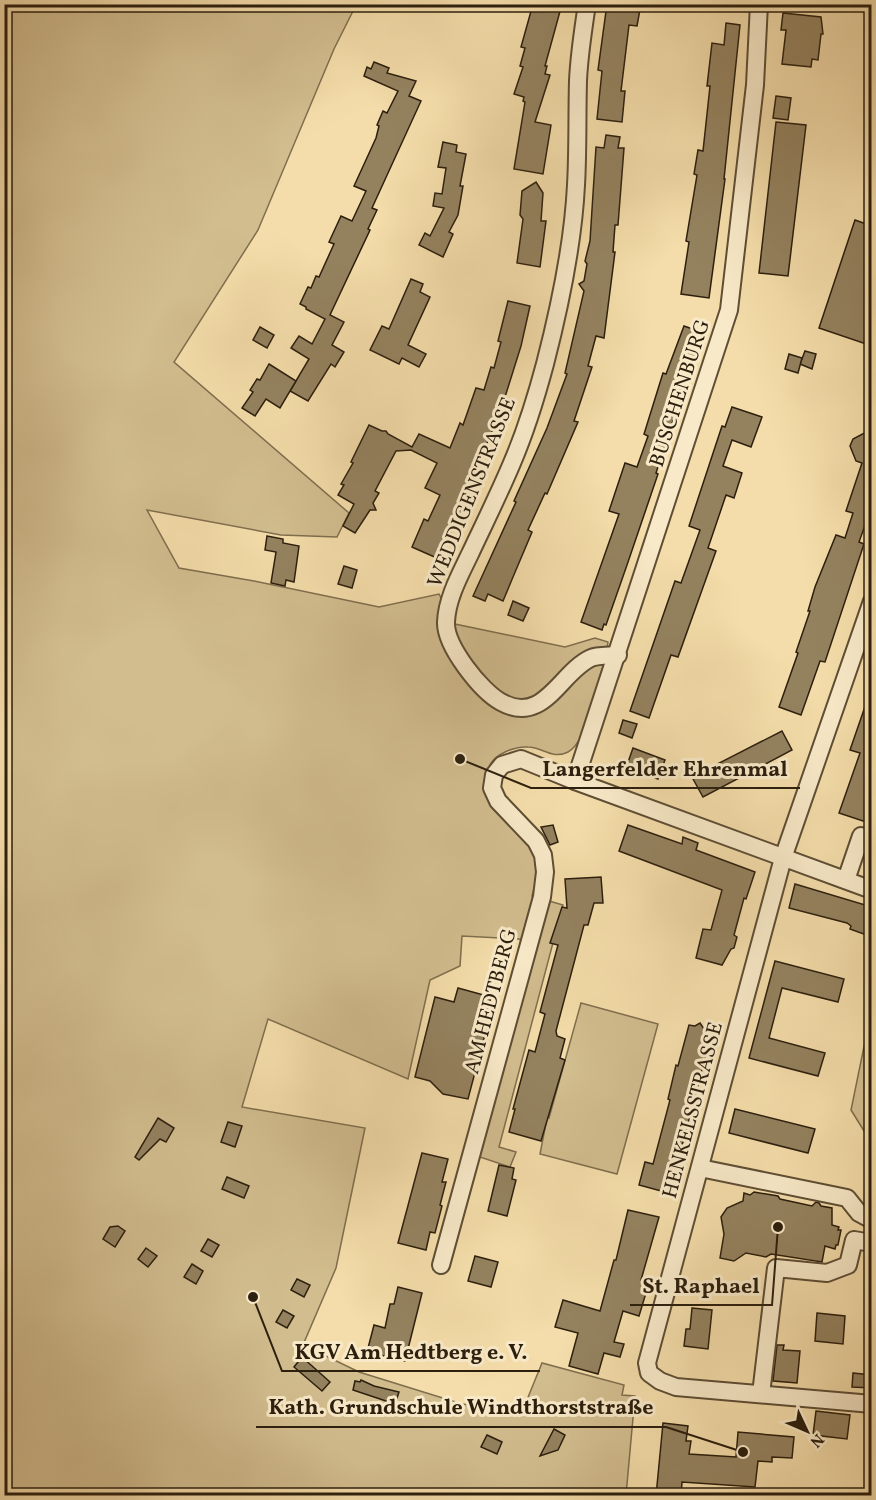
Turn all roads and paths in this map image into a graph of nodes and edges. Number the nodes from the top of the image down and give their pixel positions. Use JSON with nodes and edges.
{"nodes":[{"id":1,"x":587,"y":4,"type":"edge"},
{"id":2,"x":759,"y":4,"type":"edge"},
{"id":3,"x":872,"y":601,"type":"edge"},
{"id":4,"x":618,"y":655,"type":"junction"},
{"id":5,"x":575,"y":781,"type":"junction"},
{"id":6,"x":861,"y":836,"type":"dead end"},
{"id":7,"x":783,"y":858,"type":"junction"},
{"id":8,"x":846,"y":880,"type":"junction"},
{"id":9,"x":872,"y":890,"type":"edge"},
{"id":10,"x":700,"y":1168,"type":"junction"},
{"id":11,"x":865,"y":1216,"type":"edge"},
{"id":12,"x":854,"y":1240,"type":"junction"},
{"id":13,"x":872,"y":1243,"type":"edge"},
{"id":14,"x":441,"y":1265,"type":"dead end"},
{"id":15,"x":761,"y":1394,"type":"junction"},
{"id":16,"x":872,"y":1404,"type":"edge"}],
"edges":[{"from":1,"to":4,"type":"street","name":"WEDDIGENSTRASSE"},
{"from":2,"to":4,"type":"street","name":"BUSCHENBURG"},
{"from":3,"to":7,"type":"street","name":"HENKELSSTRASSE"},
{"from":4,"to":5,"type":"street","name":"BUSCHENBURG"},
{"from":5,"to":7,"type":"street"},
{"from":5,"to":14,"type":"street","name":"AM HEDTBERG"},
{"from":6,"to":8,"type":"street"},
{"from":7,"to":8,"type":"street"},
{"from":7,"to":10,"type":"street","name":"HENKELSSTRASSE"},
{"from":8,"to":9,"type":"street"},
{"from":10,"to":11,"type":"street"},
{"from":10,"to":15,"type":"street","name":"HENKELSSTRASSE"},
{"from":11,"to":12,"type":"street"},
{"from":12,"to":13,"type":"street"},
{"from":12,"to":15,"type":"street"},
{"from":15,"to":16,"type":"street"}]}
